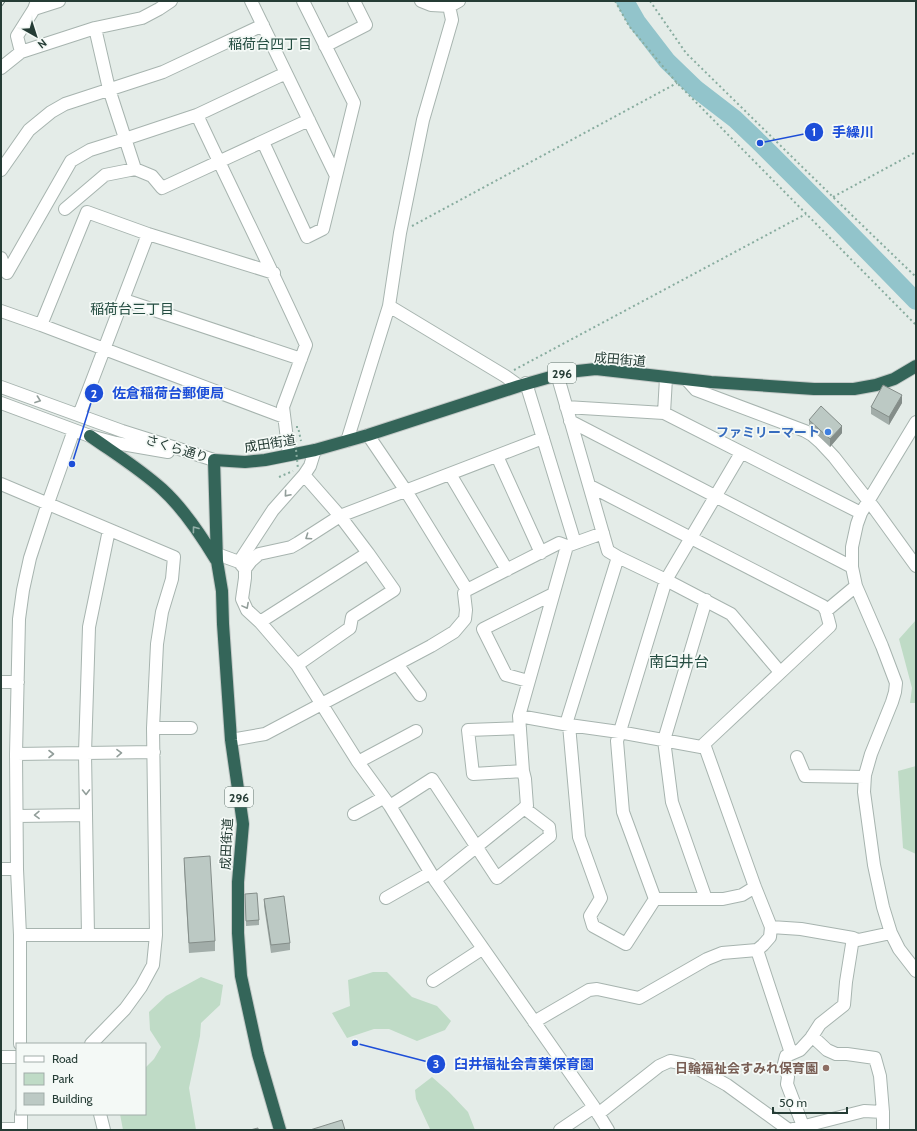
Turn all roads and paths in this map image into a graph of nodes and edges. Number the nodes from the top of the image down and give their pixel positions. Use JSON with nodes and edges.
{"nodes":[{"id":1,"x":59,"y":1,"type":"edge"},
{"id":2,"x":171,"y":1,"type":"edge"},
{"id":3,"x":251,"y":1,"type":"edge"},
{"id":4,"x":303,"y":1,"type":"edge"},
{"id":5,"x":354,"y":1,"type":"edge"},
{"id":6,"x":421,"y":1,"type":"edge"},
{"id":7,"x":615,"y":1,"type":"edge"},
{"id":8,"x":650,"y":1,"type":"edge"},
{"id":9,"x":452,"y":3,"type":"edge"},
{"id":10,"x":36,"y":5,"type":"edge"},
{"id":11,"x":262,"y":25,"type":"junction"},
{"id":12,"x":95,"y":28,"type":"junction"},
{"id":13,"x":325,"y":46,"type":"junction"},
{"id":14,"x":21,"y":52,"type":"junction"},
{"id":15,"x":1,"y":68,"type":"edge"},
{"id":16,"x":286,"y":72,"type":"junction"},
{"id":17,"x":677,"y":83,"type":"junction"},
{"id":18,"x":110,"y":89,"type":"junction"},
{"id":19,"x":197,"y":115,"type":"junction"},
{"id":20,"x":309,"y":120,"type":"junction"},
{"id":21,"x":126,"y":139,"type":"junction"},
{"id":22,"x":263,"y":142,"type":"junction"},
{"id":23,"x":916,"y":152,"type":"edge"},
{"id":24,"x":219,"y":162,"type":"junction"},
{"id":25,"x":135,"y":169,"type":"junction"},
{"id":26,"x":1,"y":170,"type":"edge"},
{"id":27,"x":336,"y":176,"type":"junction"},
{"id":28,"x":833,"y":197,"type":"junction"},
{"id":29,"x":65,"y":209,"type":"dead end"},
{"id":30,"x":806,"y":214,"type":"junction"},
{"id":31,"x":400,"y":233,"type":"junction"},
{"id":32,"x":148,"y":234,"type":"junction"},
{"id":33,"x":1,"y":258,"type":"edge"},
{"id":34,"x":274,"y":273,"type":"junction"},
{"id":35,"x":916,"y":277,"type":"edge"},
{"id":36,"x":124,"y":300,"type":"junction"},
{"id":37,"x":389,"y":306,"type":"junction"},
{"id":38,"x":1,"y":311,"type":"edge"},
{"id":39,"x":41,"y":325,"type":"junction"},
{"id":40,"x":916,"y":325,"type":"edge"},
{"id":41,"x":104,"y":349,"type":"junction"},
{"id":42,"x":301,"y":359,"type":"junction"},
{"id":43,"x":916,"y":366,"type":"edge"},
{"id":44,"x":557,"y":374,"type":"junction"},
{"id":45,"x":505,"y":376,"type":"junction"},
{"id":46,"x":666,"y":378,"type":"junction"},
{"id":47,"x":687,"y":380,"type":"junction"},
{"id":48,"x":523,"y":384,"type":"junction"},
{"id":49,"x":1,"y":387,"type":"edge"},
{"id":50,"x":1,"y":403,"type":"edge"},
{"id":51,"x":566,"y":406,"type":"junction"},
{"id":52,"x":664,"y":413,"type":"junction"},
{"id":53,"x":79,"y":415,"type":"junction"},
{"id":54,"x":284,"y":418,"type":"junction"},
{"id":55,"x":570,"y":421,"type":"junction"},
{"id":56,"x":916,"y":422,"type":"edge"},
{"id":57,"x":74,"y":430,"type":"junction"},
{"id":58,"x":368,"y":435,"type":"junction"},
{"id":59,"x":90,"y":436,"type":"junction"},
{"id":60,"x":543,"y":438,"type":"junction"},
{"id":61,"x":295,"y":440,"type":"dead end"},
{"id":62,"x":347,"y":441,"type":"junction"},
{"id":63,"x":314,"y":450,"type":"junction"},
{"id":64,"x":741,"y":453,"type":"junction"},
{"id":65,"x":289,"y":455,"type":"junction"},
{"id":66,"x":497,"y":456,"type":"junction"},
{"id":67,"x":214,"y":460,"type":"junction"},
{"id":68,"x":301,"y":472,"type":"junction"},
{"id":69,"x":450,"y":474,"type":"junction"},
{"id":70,"x":279,"y":477,"type":"dead end"},
{"id":71,"x":1,"y":484,"type":"edge"},
{"id":72,"x":590,"y":486,"type":"junction"},
{"id":73,"x":406,"y":491,"type":"junction"},
{"id":74,"x":715,"y":496,"type":"junction"},
{"id":75,"x":869,"y":501,"type":"junction"},
{"id":76,"x":48,"y":504,"type":"junction"},
{"id":77,"x":862,"y":513,"type":"junction"},
{"id":78,"x":340,"y":516,"type":"junction"},
{"id":79,"x":109,"y":530,"type":"junction"},
{"id":80,"x":603,"y":533,"type":"junction"},
{"id":81,"x":691,"y":538,"type":"junction"},
{"id":82,"x":571,"y":545,"type":"junction"},
{"id":83,"x":368,"y":553,"type":"junction"},
{"id":84,"x":541,"y":553,"type":"junction"},
{"id":85,"x":618,"y":557,"type":"junction"},
{"id":86,"x":217,"y":558,"type":"junction"},
{"id":87,"x":242,"y":565,"type":"junction"},
{"id":88,"x":916,"y":566,"type":"edge"},
{"id":89,"x":852,"y":567,"type":"junction"},
{"id":90,"x":507,"y":570,"type":"junction"},
{"id":91,"x":666,"y":580,"type":"junction"},
{"id":92,"x":856,"y":586,"type":"junction"},
{"id":93,"x":467,"y":590,"type":"junction"},
{"id":94,"x":553,"y":594,"type":"junction"},
{"id":95,"x":706,"y":600,"type":"junction"},
{"id":96,"x":826,"y":611,"type":"junction"},
{"id":97,"x":260,"y":622,"type":"junction"},
{"id":98,"x":397,"y":664,"type":"junction"},
{"id":99,"x":297,"y":665,"type":"junction"},
{"id":100,"x":780,"y":672,"type":"junction"},
{"id":101,"x":528,"y":681,"type":"junction"},
{"id":102,"x":1,"y":682,"type":"edge"},
{"id":103,"x":18,"y":682,"type":"junction"},
{"id":104,"x":420,"y":695,"type":"dead end"},
{"id":105,"x":322,"y":703,"type":"junction"},
{"id":106,"x":519,"y":716,"type":"junction"},
{"id":107,"x":567,"y":724,"type":"junction"},
{"id":108,"x":154,"y":728,"type":"junction"},
{"id":109,"x":191,"y":728,"type":"dead end"},
{"id":110,"x":520,"y":728,"type":"junction"},
{"id":111,"x":416,"y":731,"type":"dead end"},
{"id":112,"x":619,"y":732,"type":"junction"},
{"id":113,"x":231,"y":740,"type":"junction"},
{"id":114,"x":664,"y":740,"type":"junction"},
{"id":115,"x":704,"y":744,"type":"junction"},
{"id":116,"x":154,"y":752,"type":"junction"},
{"id":117,"x":85,"y":753,"type":"junction"},
{"id":118,"x":16,"y":754,"type":"junction"},
{"id":119,"x":797,"y":757,"type":"dead end"},
{"id":120,"x":358,"y":762,"type":"junction"},
{"id":121,"x":522,"y":770,"type":"junction"},
{"id":122,"x":865,"y":778,"type":"junction"},
{"id":123,"x":386,"y":802,"type":"junction"},
{"id":124,"x":524,"y":808,"type":"junction"},
{"id":125,"x":354,"y":814,"type":"dead end"},
{"id":126,"x":86,"y":815,"type":"junction"},
{"id":127,"x":17,"y":816,"type":"junction"},
{"id":128,"x":476,"y":846,"type":"junction"},
{"id":129,"x":17,"y":868,"type":"junction"},
{"id":130,"x":1,"y":869,"type":"edge"},
{"id":131,"x":432,"y":877,"type":"junction"},
{"id":132,"x":755,"y":887,"type":"junction"},
{"id":133,"x":386,"y":898,"type":"dead end"},
{"id":134,"x":655,"y":899,"type":"junction"},
{"id":135,"x":706,"y":899,"type":"junction"},
{"id":136,"x":771,"y":927,"type":"junction"},
{"id":137,"x":891,"y":933,"type":"junction"},
{"id":138,"x":20,"y":935,"type":"junction"},
{"id":139,"x":88,"y":935,"type":"junction"},
{"id":140,"x":156,"y":935,"type":"junction"},
{"id":141,"x":853,"y":938,"type":"junction"},
{"id":142,"x":482,"y":949,"type":"junction"},
{"id":143,"x":756,"y":950,"type":"junction"},
{"id":144,"x":916,"y":971,"type":"edge"},
{"id":145,"x":433,"y":981,"type":"dead end"},
{"id":146,"x":534,"y":1022,"type":"junction"},
{"id":147,"x":812,"y":1036,"type":"junction"},
{"id":148,"x":20,"y":1043,"type":"edge"},
{"id":149,"x":92,"y":1043,"type":"edge"},
{"id":150,"x":791,"y":1053,"type":"junction"},
{"id":151,"x":16,"y":1056,"type":"edge"},
{"id":152,"x":1,"y":1057,"type":"edge"},
{"id":153,"x":596,"y":1111,"type":"junction"},
{"id":154,"x":884,"y":1112,"type":"junction"},
{"id":155,"x":21,"y":1115,"type":"edge"},
{"id":156,"x":100,"y":1115,"type":"edge"},
{"id":157,"x":803,"y":1128,"type":"edge"},
{"id":158,"x":1,"y":1129,"type":"edge"},
{"id":159,"x":21,"y":1130,"type":"edge"},
{"id":160,"x":104,"y":1130,"type":"edge"},
{"id":161,"x":280,"y":1130,"type":"edge"},
{"id":162,"x":560,"y":1130,"type":"edge"},
{"id":163,"x":608,"y":1130,"type":"edge"},
{"id":164,"x":883,"y":1130,"type":"edge"}],
"edges":[{"from":1,"to":10,"type":"street"},
{"from":2,"to":12,"type":"street"},
{"from":3,"to":11,"type":"street"},
{"from":4,"to":13,"type":"street"},
{"from":5,"to":13,"type":"street"},
{"from":6,"to":9,"type":"street"},
{"from":7,"to":17,"type":"path"},
{"from":8,"to":28,"type":"path"},
{"from":9,"to":31,"type":"street"},
{"from":10,"to":14,"type":"street"},
{"from":11,"to":16,"type":"street"},
{"from":11,"to":18,"type":"street"},
{"from":12,"to":14,"type":"street"},
{"from":12,"to":18,"type":"street"},
{"from":13,"to":27,"type":"street"},
{"from":14,"to":15,"type":"street"},
{"from":16,"to":19,"type":"street"},
{"from":16,"to":20,"type":"street"},
{"from":17,"to":30,"type":"path"},
{"from":17,"to":31,"type":"path"},
{"from":18,"to":21,"type":"street"},
{"from":18,"to":26,"type":"street"},
{"from":19,"to":21,"type":"street"},
{"from":19,"to":24,"type":"street"},
{"from":20,"to":22,"type":"street"},
{"from":20,"to":27,"type":"street"},
{"from":21,"to":25,"type":"street"},
{"from":21,"to":33,"type":"street"},
{"from":22,"to":24,"type":"street"},
{"from":22,"to":27,"type":"street"},
{"from":23,"to":28,"type":"path"},
{"from":24,"to":25,"type":"street"},
{"from":24,"to":34,"type":"street"},
{"from":25,"to":29,"type":"street"},
{"from":28,"to":35,"type":"path"},
{"from":30,"to":40,"type":"path"},
{"from":30,"to":45,"type":"path"},
{"from":31,"to":37,"type":"street"},
{"from":32,"to":34,"type":"street"},
{"from":32,"to":36,"type":"street"},
{"from":32,"to":39,"type":"street"},
{"from":34,"to":42,"type":"street"},
{"from":36,"to":41,"type":"street"},
{"from":36,"to":42,"type":"street"},
{"from":37,"to":45,"type":"street"},
{"from":37,"to":62,"type":"street"},
{"from":38,"to":39,"type":"street"},
{"from":39,"to":41,"type":"street"},
{"from":41,"to":53,"type":"street"},
{"from":41,"to":54,"type":"street"},
{"from":42,"to":54,"type":"street"},
{"from":43,"to":47,"type":"highway","name":"成田街道","number":"296"},
{"from":44,"to":46,"type":"highway","name":"成田街道","number":"296"},
{"from":44,"to":48,"type":"highway","name":"成田街道","number":"296"},
{"from":44,"to":51,"type":"street"},
{"from":45,"to":48,"type":"street"},
{"from":46,"to":47,"type":"highway","name":"成田街道","number":"296"},
{"from":46,"to":52,"type":"street"},
{"from":47,"to":75,"type":"street"},
{"from":48,"to":58,"type":"highway","name":"成田街道","number":"296"},
{"from":48,"to":60,"type":"street"},
{"from":49,"to":53,"type":"street","name":"さくら通り","one_way":true},
{"from":50,"to":57,"type":"street","name":"さくら通り"},
{"from":51,"to":52,"type":"street"},
{"from":51,"to":55,"type":"street"},
{"from":52,"to":64,"type":"street"},
{"from":53,"to":67,"type":"street","name":"さくら通り"},
{"from":54,"to":65,"type":"street"},
{"from":55,"to":72,"type":"street"},
{"from":55,"to":74,"type":"street"},
{"from":56,"to":75,"type":"street"},
{"from":57,"to":59,"type":"street","name":"さくら通り"},
{"from":57,"to":76,"type":"street"},
{"from":58,"to":62,"type":"highway","name":"成田街道","number":"296"},
{"from":58,"to":73,"type":"street"},
{"from":59,"to":67,"type":"street","name":"さくら通り"},
{"from":86,"to":59,"type":"highway","one_way":true},
{"from":60,"to":66,"type":"street"},
{"from":60,"to":82,"type":"street"},
{"from":61,"to":68,"type":"path","bridge":true},
{"from":62,"to":63,"type":"highway","name":"成田街道","number":"296"},
{"from":63,"to":65,"type":"highway","name":"成田街道","number":"296"},
{"from":63,"to":68,"type":"street"},
{"from":64,"to":74,"type":"street"},
{"from":64,"to":77,"type":"street"},
{"from":65,"to":67,"type":"highway","name":"成田街道","number":"296"},
{"from":66,"to":69,"type":"street"},
{"from":66,"to":84,"type":"street"},
{"from":67,"to":86,"type":"highway","name":"成田街道","number":"296"},
{"from":68,"to":70,"type":"path"},
{"from":68,"to":78,"type":"street"},
{"from":68,"to":87,"type":"street","one_way":true},
{"from":69,"to":73,"type":"street"},
{"from":69,"to":90,"type":"street"},
{"from":71,"to":76,"type":"street"},
{"from":72,"to":80,"type":"street"},
{"from":72,"to":81,"type":"street"},
{"from":73,"to":78,"type":"street"},
{"from":73,"to":93,"type":"street"},
{"from":74,"to":81,"type":"street"},
{"from":74,"to":89,"type":"street"},
{"from":75,"to":77,"type":"street"},
{"from":75,"to":88,"type":"street"},
{"from":76,"to":79,"type":"street"},
{"from":76,"to":103,"type":"street"},
{"from":77,"to":89,"type":"street"},
{"from":78,"to":83,"type":"street"},
{"from":78,"to":87,"type":"street","one_way":true},
{"from":79,"to":108,"type":"street"},
{"from":79,"to":117,"type":"street"},
{"from":80,"to":82,"type":"street"},
{"from":80,"to":85,"type":"street"},
{"from":81,"to":91,"type":"street"},
{"from":81,"to":96,"type":"street"},
{"from":82,"to":84,"type":"street"},
{"from":82,"to":94,"type":"street"},
{"from":83,"to":97,"type":"street"},
{"from":83,"to":99,"type":"street"},
{"from":84,"to":90,"type":"street"},
{"from":85,"to":91,"type":"street"},
{"from":85,"to":107,"type":"street"},
{"from":86,"to":87,"type":"street"},
{"from":86,"to":113,"type":"highway","name":"成田街道","number":"296"},
{"from":87,"to":97,"type":"street","one_way":true},
{"from":89,"to":92,"type":"street"},
{"from":90,"to":93,"type":"street"},
{"from":91,"to":95,"type":"street"},
{"from":91,"to":112,"type":"street"},
{"from":92,"to":96,"type":"street"},
{"from":92,"to":122,"type":"street"},
{"from":93,"to":98,"type":"street"},
{"from":94,"to":101,"type":"street"},
{"from":94,"to":101,"type":"street"},
{"from":95,"to":100,"type":"street"},
{"from":95,"to":114,"type":"street"},
{"from":96,"to":100,"type":"street"},
{"from":97,"to":99,"type":"street"},
{"from":98,"to":104,"type":"street"},
{"from":98,"to":105,"type":"street"},
{"from":99,"to":105,"type":"street"},
{"from":100,"to":115,"type":"street"},
{"from":101,"to":106,"type":"street"},
{"from":102,"to":103,"type":"street"},
{"from":103,"to":118,"type":"street"},
{"from":105,"to":113,"type":"street"},
{"from":105,"to":120,"type":"street"},
{"from":106,"to":107,"type":"street"},
{"from":106,"to":110,"type":"street"},
{"from":107,"to":112,"type":"street"},
{"from":107,"to":134,"type":"street"},
{"from":108,"to":109,"type":"street"},
{"from":108,"to":116,"type":"street"},
{"from":110,"to":121,"type":"street"},
{"from":110,"to":121,"type":"street"},
{"from":111,"to":120,"type":"street"},
{"from":112,"to":114,"type":"street"},
{"from":112,"to":134,"type":"street"},
{"from":113,"to":161,"type":"highway","name":"成田街道","number":"296"},
{"from":114,"to":115,"type":"street"},
{"from":114,"to":135,"type":"street"},
{"from":115,"to":132,"type":"street"},
{"from":117,"to":116,"type":"street","one_way":true},
{"from":116,"to":140,"type":"street"},
{"from":118,"to":117,"type":"street","one_way":true},
{"from":117,"to":126,"type":"street","one_way":true},
{"from":118,"to":127,"type":"street"},
{"from":119,"to":122,"type":"street"},
{"from":120,"to":123,"type":"street"},
{"from":121,"to":124,"type":"street"},
{"from":122,"to":137,"type":"street"},
{"from":123,"to":125,"type":"street"},
{"from":123,"to":128,"type":"street"},
{"from":123,"to":131,"type":"street"},
{"from":124,"to":128,"type":"street"},
{"from":124,"to":128,"type":"street"},
{"from":126,"to":127,"type":"street","one_way":true},
{"from":126,"to":139,"type":"street"},
{"from":127,"to":129,"type":"street"},
{"from":128,"to":131,"type":"street"},
{"from":129,"to":130,"type":"street"},
{"from":129,"to":138,"type":"street"},
{"from":131,"to":133,"type":"street"},
{"from":131,"to":142,"type":"street"},
{"from":132,"to":135,"type":"street"},
{"from":132,"to":136,"type":"street"},
{"from":134,"to":135,"type":"street"},
{"from":136,"to":141,"type":"street"},
{"from":136,"to":143,"type":"street"},
{"from":137,"to":141,"type":"street"},
{"from":137,"to":144,"type":"street"},
{"from":138,"to":139,"type":"street"},
{"from":138,"to":148,"type":"street"},
{"from":139,"to":140,"type":"street"},
{"from":140,"to":149,"type":"street"},
{"from":141,"to":147,"type":"street"},
{"from":142,"to":145,"type":"street"},
{"from":142,"to":146,"type":"street"},
{"from":143,"to":146,"type":"street"},
{"from":143,"to":150,"type":"street"},
{"from":146,"to":153,"type":"street"},
{"from":147,"to":150,"type":"street"},
{"from":147,"to":154,"type":"street"},
{"from":150,"to":157,"type":"street"},
{"from":151,"to":152,"type":"street"},
{"from":153,"to":157,"type":"street"},
{"from":153,"to":162,"type":"street"},
{"from":153,"to":163,"type":"street"},
{"from":154,"to":157,"type":"street"},
{"from":154,"to":164,"type":"street"},
{"from":155,"to":159,"type":"street"},
{"from":156,"to":160,"type":"street"},
{"from":158,"to":159,"type":"street"}]}
